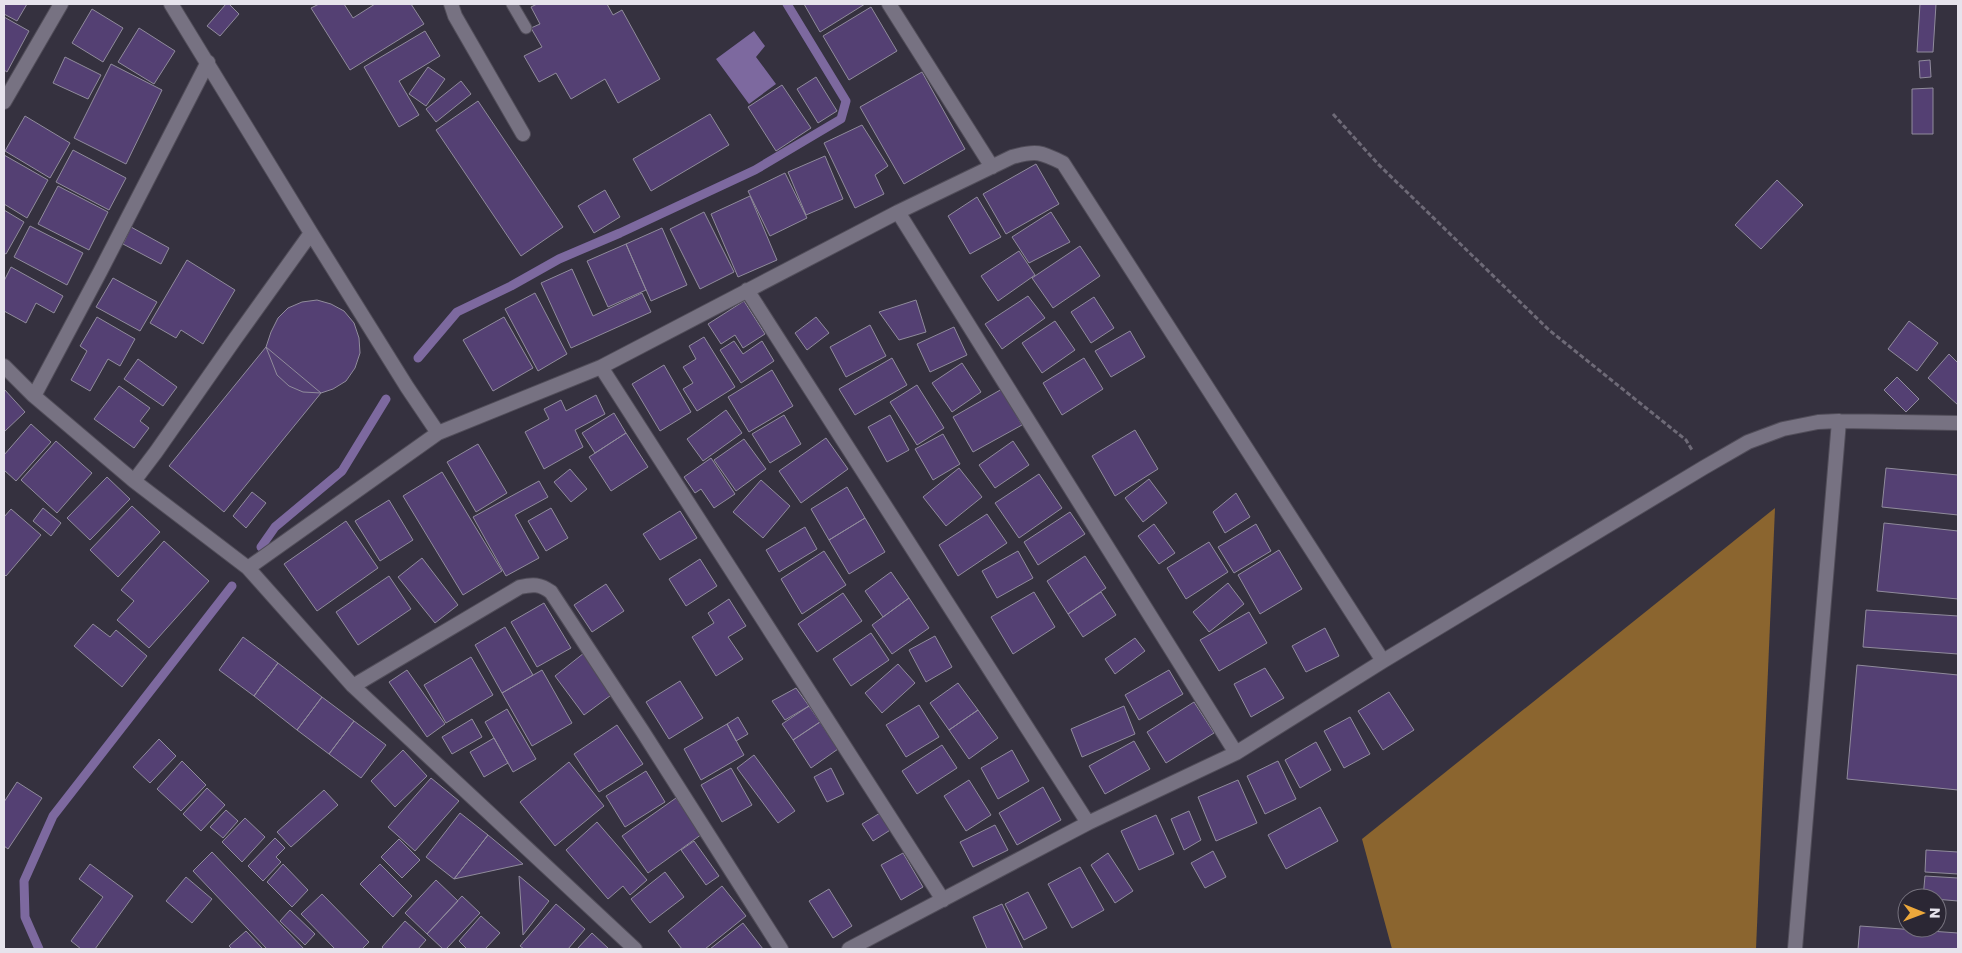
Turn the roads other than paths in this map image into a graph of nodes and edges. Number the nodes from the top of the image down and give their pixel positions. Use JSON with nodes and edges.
{"nodes":[{"id":1,"x":61,"y":4,"type":"edge"},
{"id":2,"x":171,"y":4,"type":"edge"},
{"id":3,"x":451,"y":4,"type":"edge"},
{"id":4,"x":512,"y":4,"type":"edge"},
{"id":5,"x":889,"y":4,"type":"edge"},
{"id":6,"x":526,"y":28,"type":"dead end"},
{"id":7,"x":208,"y":62,"type":"junction"},
{"id":8,"x":4,"y":102,"type":"edge"},
{"id":9,"x":523,"y":134,"type":"dead end"},
{"id":10,"x":992,"y":167,"type":"junction"},
{"id":11,"x":898,"y":212,"type":"junction"},
{"id":12,"x":311,"y":233,"type":"junction"},
{"id":13,"x":747,"y":290,"type":"junction"},
{"id":14,"x":4,"y":366,"type":"edge"},
{"id":15,"x":601,"y":367,"type":"junction"},
{"id":16,"x":34,"y":396,"type":"junction"},
{"id":17,"x":1839,"y":421,"type":"junction"},
{"id":18,"x":1958,"y":423,"type":"edge"},
{"id":19,"x":438,"y":433,"type":"junction"},
{"id":20,"x":134,"y":481,"type":"junction"},
{"id":21,"x":248,"y":568,"type":"junction"},
{"id":22,"x":1383,"y":661,"type":"junction"},
{"id":23,"x":353,"y":686,"type":"junction"},
{"id":24,"x":1236,"y":753,"type":"junction"},
{"id":25,"x":1088,"y":823,"type":"junction"},
{"id":26,"x":943,"y":900,"type":"junction"},
{"id":27,"x":635,"y":949,"type":"edge"},
{"id":28,"x":781,"y":949,"type":"edge"},
{"id":29,"x":849,"y":949,"type":"edge"},
{"id":30,"x":1794,"y":949,"type":"edge"}],
"edges":[{"from":1,"to":8,"type":"street"},
{"from":2,"to":7,"type":"street"},
{"from":3,"to":9,"type":"street"},
{"from":4,"to":6,"type":"lane"},
{"from":5,"to":10,"type":"street"},
{"from":7,"to":12,"type":"street"},
{"from":7,"to":16,"type":"street"},
{"from":10,"to":11,"type":"street"},
{"from":10,"to":22,"type":"street"},
{"from":11,"to":13,"type":"street"},
{"from":11,"to":24,"type":"street"},
{"from":12,"to":19,"type":"street"},
{"from":12,"to":20,"type":"street"},
{"from":13,"to":15,"type":"street"},
{"from":13,"to":25,"type":"street"},
{"from":14,"to":16,"type":"street"},
{"from":15,"to":19,"type":"street"},
{"from":15,"to":26,"type":"street"},
{"from":16,"to":20,"type":"street"},
{"from":17,"to":18,"type":"street"},
{"from":17,"to":22,"type":"street"},
{"from":17,"to":30,"type":"street"},
{"from":19,"to":21,"type":"street"},
{"from":20,"to":21,"type":"street"},
{"from":21,"to":23,"type":"street"},
{"from":22,"to":24,"type":"street"},
{"from":23,"to":27,"type":"street"},
{"from":23,"to":28,"type":"street"},
{"from":24,"to":25,"type":"street"},
{"from":25,"to":26,"type":"street"},
{"from":26,"to":29,"type":"street"}]}
